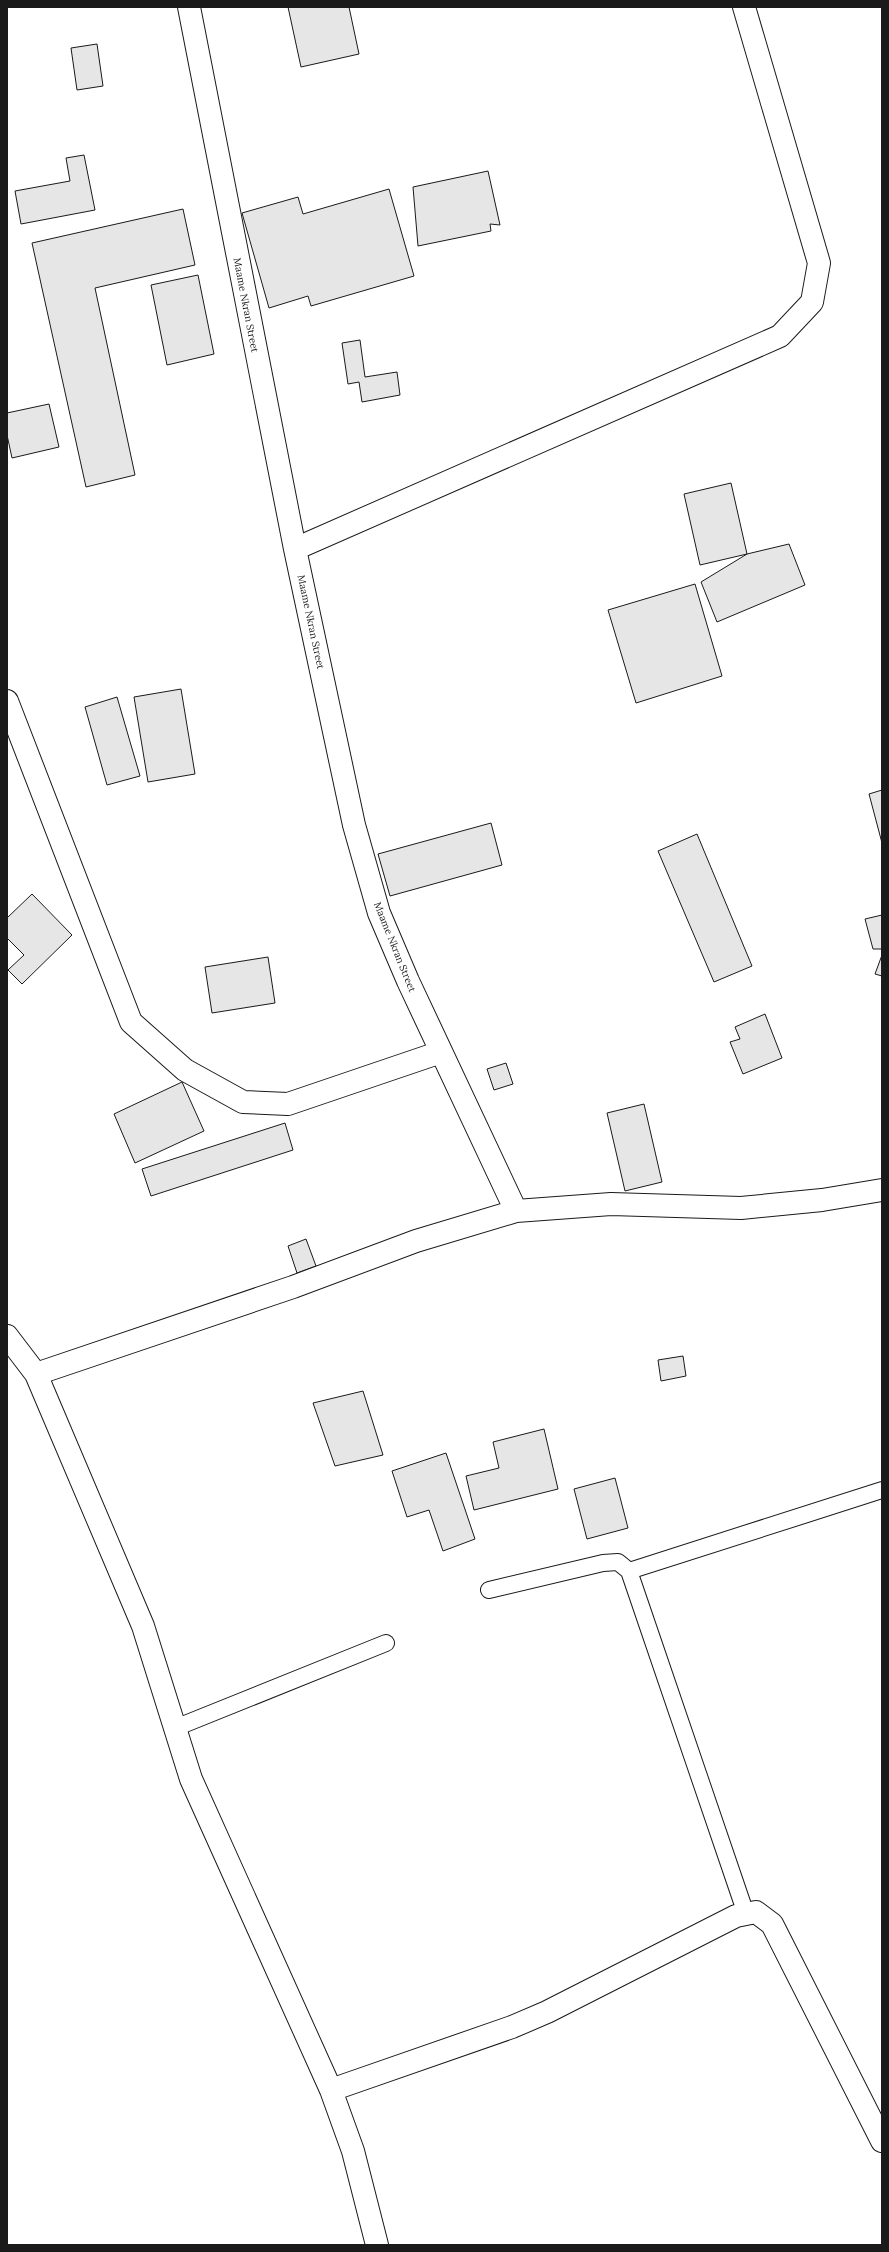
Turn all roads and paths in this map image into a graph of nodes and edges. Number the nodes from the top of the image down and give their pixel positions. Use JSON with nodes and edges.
{"nodes":[{"id":1,"x":189,"y":7,"type":"edge"},
{"id":2,"x":744,"y":7,"type":"edge"},
{"id":3,"x":295,"y":549,"type":"junction"},
{"id":4,"x":7,"y":701,"type":"edge"},
{"id":5,"x":442,"y":1052,"type":"junction"},
{"id":6,"x":882,"y":1190,"type":"edge"},
{"id":7,"x":516,"y":1211,"type":"junction"},
{"id":8,"x":7,"y":1336,"type":"edge"},
{"id":9,"x":36,"y":1374,"type":"junction"},
{"id":10,"x":882,"y":1490,"type":"edge"},
{"id":11,"x":630,"y":1571,"type":"junction"},
{"id":12,"x":490,"y":1590,"type":"dead end"},
{"id":13,"x":386,"y":1643,"type":"dead end"},
{"id":14,"x":175,"y":1728,"type":"junction"},
{"id":15,"x":746,"y":1914,"type":"junction"},
{"id":16,"x":331,"y":2090,"type":"junction"},
{"id":17,"x":882,"y":2141,"type":"edge"},
{"id":18,"x":377,"y":2245,"type":"edge"}],
"edges":[{"from":1,"to":3,"type":"street","name":"Maame Nkran Street"},
{"from":2,"to":3,"type":"street"},
{"from":3,"to":5,"type":"street","name":"Maame Nkran Street"},
{"from":4,"to":5,"type":"street"},
{"from":5,"to":7,"type":"street","name":"Maame Nkran Street"},
{"from":6,"to":7,"type":"street"},
{"from":7,"to":9,"type":"street"},
{"from":8,"to":9,"type":"street"},
{"from":9,"to":14,"type":"street"},
{"from":10,"to":11,"type":"lane"},
{"from":11,"to":12,"type":"lane"},
{"from":11,"to":15,"type":"lane"},
{"from":13,"to":14,"type":"lane"},
{"from":14,"to":16,"type":"street"},
{"from":15,"to":16,"type":"street"},
{"from":15,"to":17,"type":"street"},
{"from":16,"to":18,"type":"street"}]}
